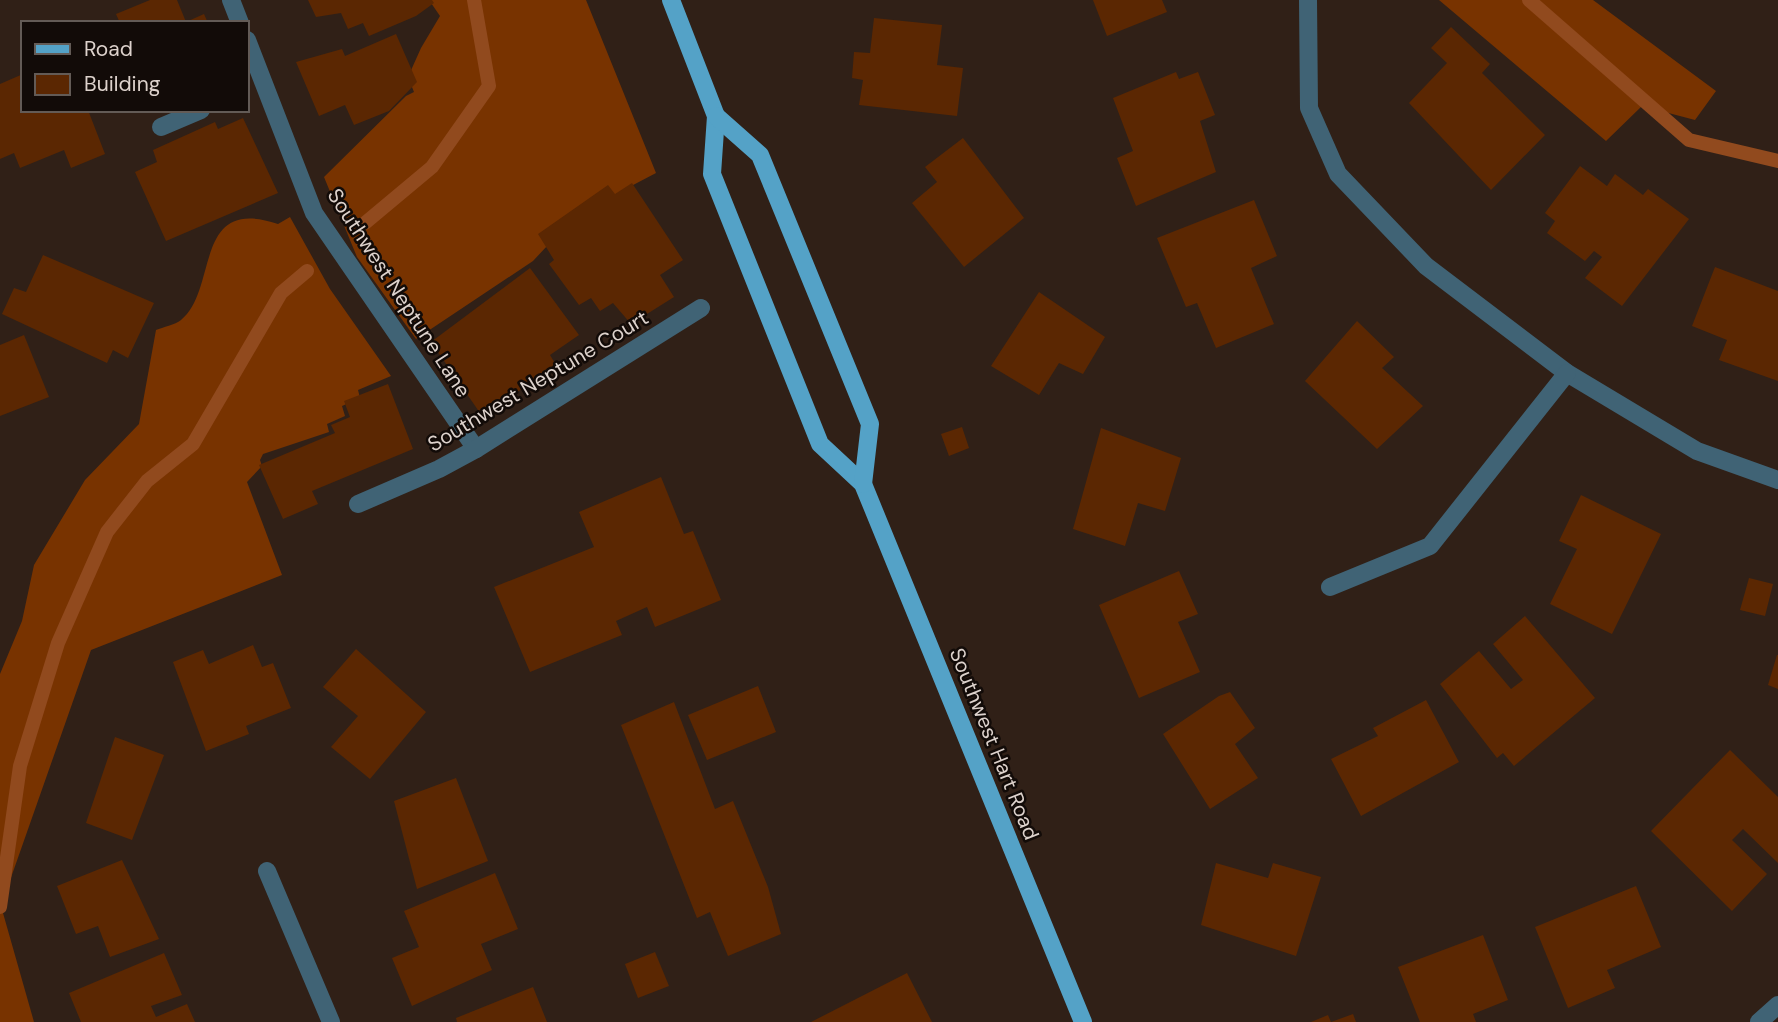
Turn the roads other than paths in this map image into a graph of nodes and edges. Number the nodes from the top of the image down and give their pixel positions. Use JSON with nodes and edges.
{"nodes":[{"id":1,"x":231,"y":0,"type":"edge"},
{"id":2,"x":671,"y":0,"type":"edge"},
{"id":3,"x":1308,"y":0,"type":"edge"},
{"id":4,"x":239,"y":21,"type":"edge"},
{"id":5,"x":248,"y":43,"type":"edge"},
{"id":6,"x":264,"y":84,"type":"junction"},
{"id":7,"x":248,"y":91,"type":"edge"},
{"id":8,"x":196,"y":112,"type":"edge"},
{"id":9,"x":716,"y":116,"type":"junction"},
{"id":10,"x":161,"y":127,"type":"dead end"},
{"id":11,"x":701,"y":308,"type":"dead end"},
{"id":12,"x":1567,"y":373,"type":"junction"},
{"id":13,"x":475,"y":449,"type":"junction"},
{"id":14,"x":1778,"y":480,"type":"edge"},
{"id":15,"x":863,"y":484,"type":"junction"},
{"id":16,"x":358,"y":504,"type":"dead end"},
{"id":17,"x":1330,"y":587,"type":"dead end"},
{"id":18,"x":267,"y":871,"type":"dead end"},
{"id":19,"x":1778,"y":1005,"type":"edge"},
{"id":20,"x":331,"y":1022,"type":"edge"},
{"id":21,"x":1083,"y":1022,"type":"edge"},
{"id":22,"x":1759,"y":1022,"type":"edge"}],
"edges":[{"from":1,"to":4,"type":"street"},
{"from":2,"to":9,"type":"main road","name":"Southwest Hart Road"},
{"from":3,"to":12,"type":"street"},
{"from":5,"to":6,"type":"street","name":"Southwest Neptune Lane"},
{"from":6,"to":7,"type":"street"},
{"from":6,"to":13,"type":"street","name":"Southwest Neptune Lane"},
{"from":8,"to":10,"type":"street"},
{"from":9,"to":15,"type":"main road","name":"Southwest Hart Road"},
{"from":9,"to":15,"type":"main road","name":"Southwest Hart Road"},
{"from":11,"to":13,"type":"street","name":"Southwest Neptune Court"},
{"from":12,"to":14,"type":"street"},
{"from":12,"to":17,"type":"street"},
{"from":13,"to":16,"type":"street","name":"Southwest Neptune Court"},
{"from":15,"to":21,"type":"main road","name":"Southwest Hart Road"},
{"from":18,"to":20,"type":"street"},
{"from":19,"to":22,"type":"street"}]}
